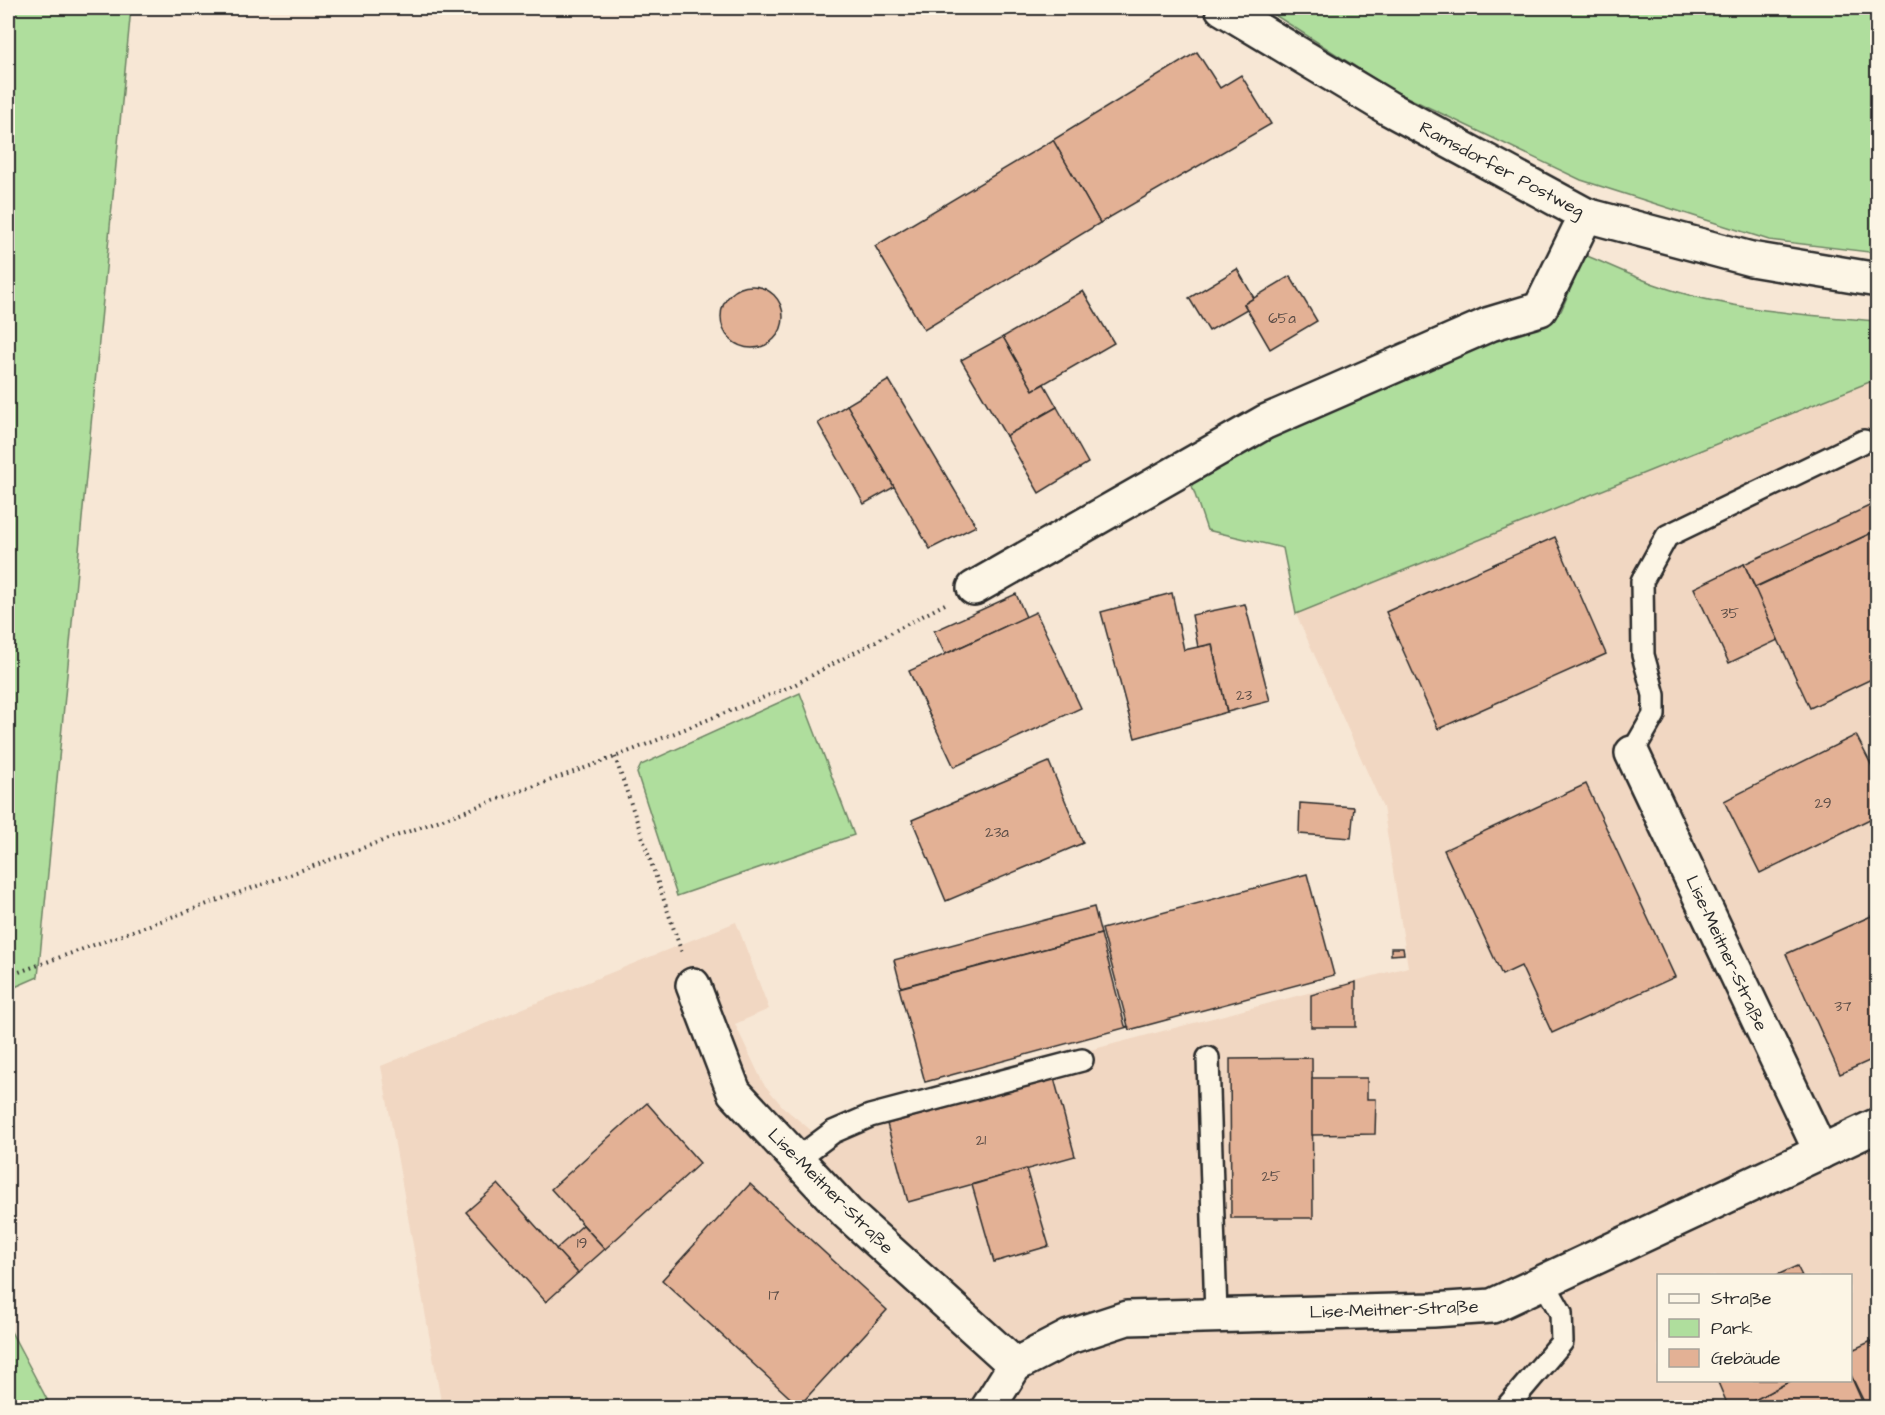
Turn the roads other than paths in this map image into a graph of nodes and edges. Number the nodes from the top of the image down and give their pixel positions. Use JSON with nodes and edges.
{"nodes":[{"id":1,"x":1222,"y":8,"type":"edge"},
{"id":2,"x":1586,"y":215,"type":"junction"},
{"id":3,"x":1878,"y":280,"type":"edge"},
{"id":4,"x":1864,"y":441,"type":"dead end"},
{"id":5,"x":974,"y":588,"type":"road end"},
{"id":6,"x":1632,"y":753,"type":"joint"},
{"id":7,"x":693,"y":985,"type":"road end"},
{"id":8,"x":1208,"y":1058,"type":"dead end"},
{"id":9,"x":1082,"y":1060,"type":"dead end"},
{"id":10,"x":1878,"y":1125,"type":"edge"},
{"id":11,"x":1821,"y":1152,"type":"junction"},
{"id":12,"x":797,"y":1159,"type":"junction"},
{"id":13,"x":1543,"y":1281,"type":"junction"},
{"id":14,"x":1216,"y":1315,"type":"junction"},
{"id":15,"x":1015,"y":1365,"type":"junction"},
{"id":16,"x":988,"y":1407,"type":"edge"},
{"id":17,"x":1506,"y":1407,"type":"edge"}],
"edges":[{"from":1,"to":2,"type":"street","name":"Ramsdorfer Postweg"},
{"from":2,"to":3,"type":"street","name":"Ramsdorfer Postweg"},
{"from":2,"to":5,"type":"street"},
{"from":4,"to":6,"type":"lane"},
{"from":6,"to":11,"type":"street","name":"Lise-Meitner-Straße"},
{"from":7,"to":12,"type":"street","name":"Lise-Meitner-Straße"},
{"from":8,"to":14,"type":"lane"},
{"from":9,"to":12,"type":"lane"},
{"from":10,"to":11,"type":"street","name":"Lise-Meitner-Straße"},
{"from":11,"to":13,"type":"street","name":"Lise-Meitner-Straße"},
{"from":12,"to":15,"type":"street","name":"Lise-Meitner-Straße"},
{"from":13,"to":14,"type":"street","name":"Lise-Meitner-Straße"},
{"from":13,"to":17,"type":"lane"},
{"from":14,"to":15,"type":"street","name":"Lise-Meitner-Straße"},
{"from":15,"to":16,"type":"street","name":"Lise-Meitner-Straße"}]}
